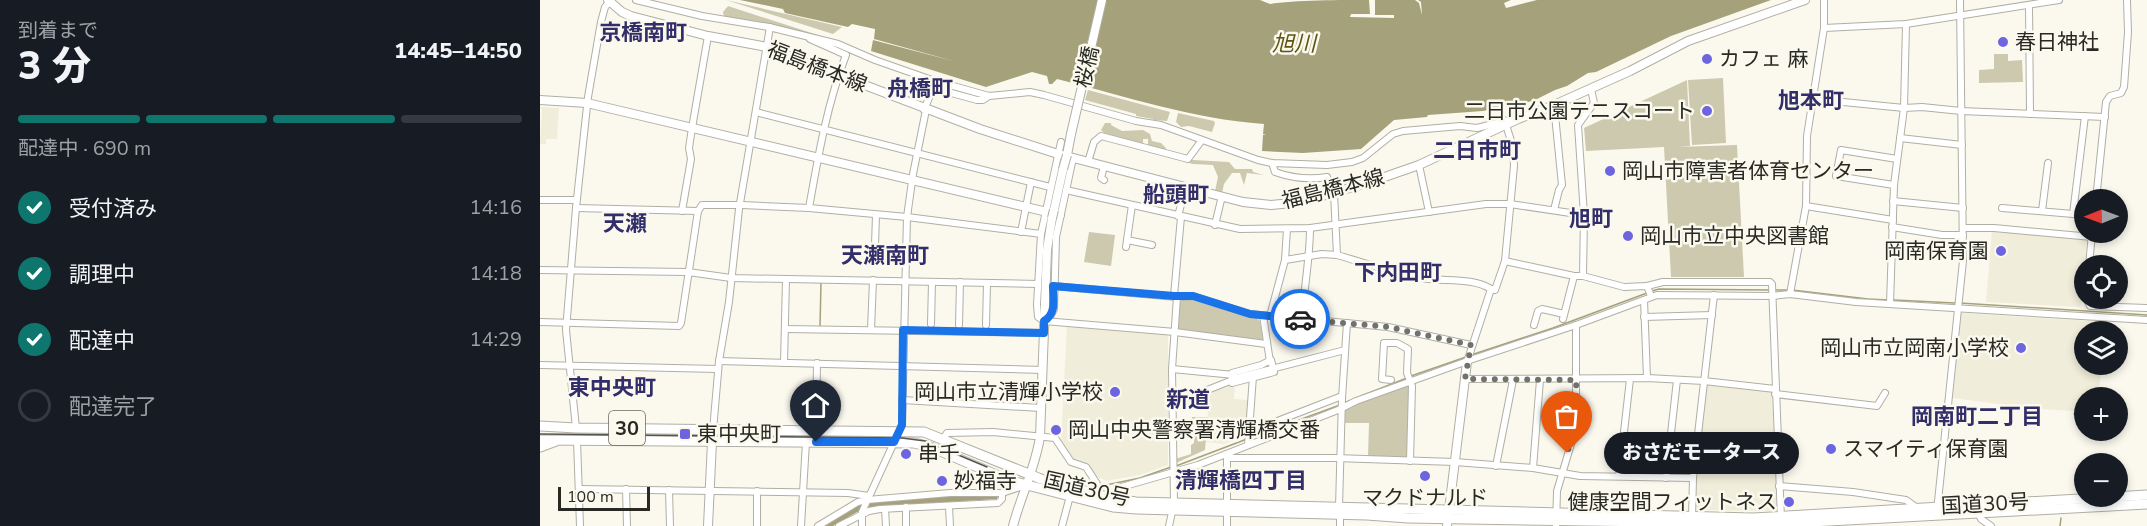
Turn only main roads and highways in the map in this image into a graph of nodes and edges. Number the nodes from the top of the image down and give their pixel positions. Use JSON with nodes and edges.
{"nodes":[{"id":1,"x":609,"y":0,"type":"edge"},
{"id":2,"x":1805,"y":0,"type":"edge"},
{"id":3,"x":540,"y":418,"type":"edge"},
{"id":4,"x":540,"y":426,"type":"edge"},
{"id":5,"x":555,"y":427,"type":"junction"},
{"id":6,"x":540,"y":440,"type":"edge"},
{"id":7,"x":558,"y":440,"type":"junction"},
{"id":8,"x":540,"y":447,"type":"edge"},
{"id":9,"x":1028,"y":480,"type":"junction"},
{"id":10,"x":2147,"y":495,"type":"edge"},
{"id":11,"x":2128,"y":499,"type":"edge"},
{"id":12,"x":2128,"y":502,"type":"edge"},
{"id":13,"x":2074,"y":503,"type":"edge"},
{"id":14,"x":2147,"y":504,"type":"edge"},
{"id":15,"x":1173,"y":506,"type":"junction"},
{"id":16,"x":1937,"y":512,"type":"junction"},
{"id":17,"x":1448,"y":518,"type":"edge"},
{"id":18,"x":1556,"y":519,"type":"edge"},
{"id":19,"x":1692,"y":521,"type":"edge"},
{"id":20,"x":1781,"y":522,"type":"edge"}],
"edges":[{"from":1,"to":2,"type":"main road","name":"福島橋本線"},
{"from":3,"to":5,"type":"main road"},
{"from":4,"to":5,"type":"main road","name":"国道30号","number":"30"},
{"from":5,"to":9,"type":"main road","name":"国道30号","number":"30"},
{"from":6,"to":7,"type":"main road","name":"国道30号","number":"30"},
{"from":7,"to":8,"type":"main road"},
{"from":7,"to":9,"type":"main road","name":"国道30号","number":"30"},
{"from":9,"to":15,"type":"main road","name":"国道30号","number":"30"},
{"from":9,"to":15,"type":"main road","name":"国道30号","number":"30"},
{"from":10,"to":11,"type":"main road","name":"国道30号","number":"30"},
{"from":12,"to":14,"type":"main road","name":"国道30号","number":"30"},
{"from":13,"to":16,"type":"main road","name":"国道30号","number":"30"},
{"from":15,"to":17,"type":"main road","name":"国道30号","number":"30"},
{"from":16,"to":20,"type":"main road","name":"国道30号","number":"30"},
{"from":16,"to":20,"type":"main road","name":"国道30号","number":"30"},
{"from":17,"to":18,"type":"main road","name":"国道30号","number":"30"},
{"from":18,"to":19,"type":"main road","name":"国道30号","number":"30"},
{"from":19,"to":20,"type":"main road","name":"国道30号","number":"30"}]}
